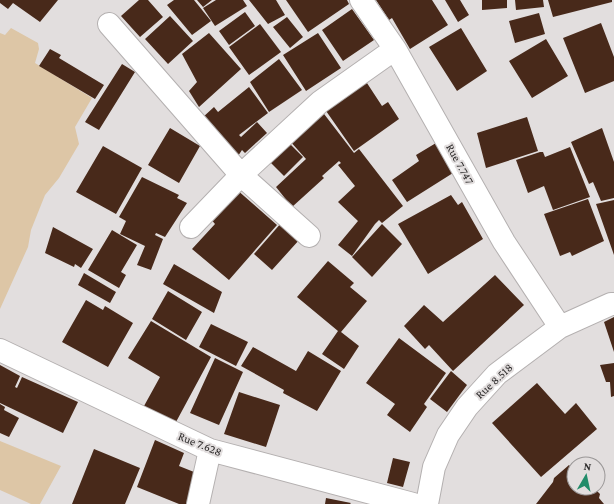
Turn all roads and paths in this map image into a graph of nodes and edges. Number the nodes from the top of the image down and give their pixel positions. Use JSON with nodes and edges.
{"nodes":[{"id":1,"x":361,"y":0,"type":"edge"},
{"id":2,"x":109,"y":24,"type":"dead end"},
{"id":3,"x":395,"y":49,"type":"junction"},
{"id":4,"x":241,"y":175,"type":"junction"},
{"id":5,"x":191,"y":227,"type":"dead end"},
{"id":6,"x":309,"y":236,"type":"dead end"},
{"id":7,"x":614,"y":304,"type":"edge"},
{"id":8,"x":560,"y":327,"type":"junction"},
{"id":9,"x":0,"y":350,"type":"edge"},
{"id":10,"x":210,"y":450,"type":"junction"},
{"id":11,"x":198,"y":504,"type":"edge"},
{"id":12,"x":413,"y":504,"type":"edge"},
{"id":13,"x":427,"y":504,"type":"edge"}],
"edges":[{"from":1,"to":3,"type":"street","name":"Rue 7.747"},
{"from":2,"to":4,"type":"street"},
{"from":3,"to":4,"type":"street"},
{"from":3,"to":8,"type":"street","name":"Rue 7.747"},
{"from":4,"to":5,"type":"street"},
{"from":4,"to":6,"type":"street"},
{"from":7,"to":8,"type":"street","name":"Rue 8.518"},
{"from":8,"to":13,"type":"street","name":"Rue 8.518"},
{"from":9,"to":10,"type":"street","name":"Rue 7.628"},
{"from":10,"to":11,"type":"street"},
{"from":10,"to":12,"type":"street","name":"Rue 7.628"}]}
